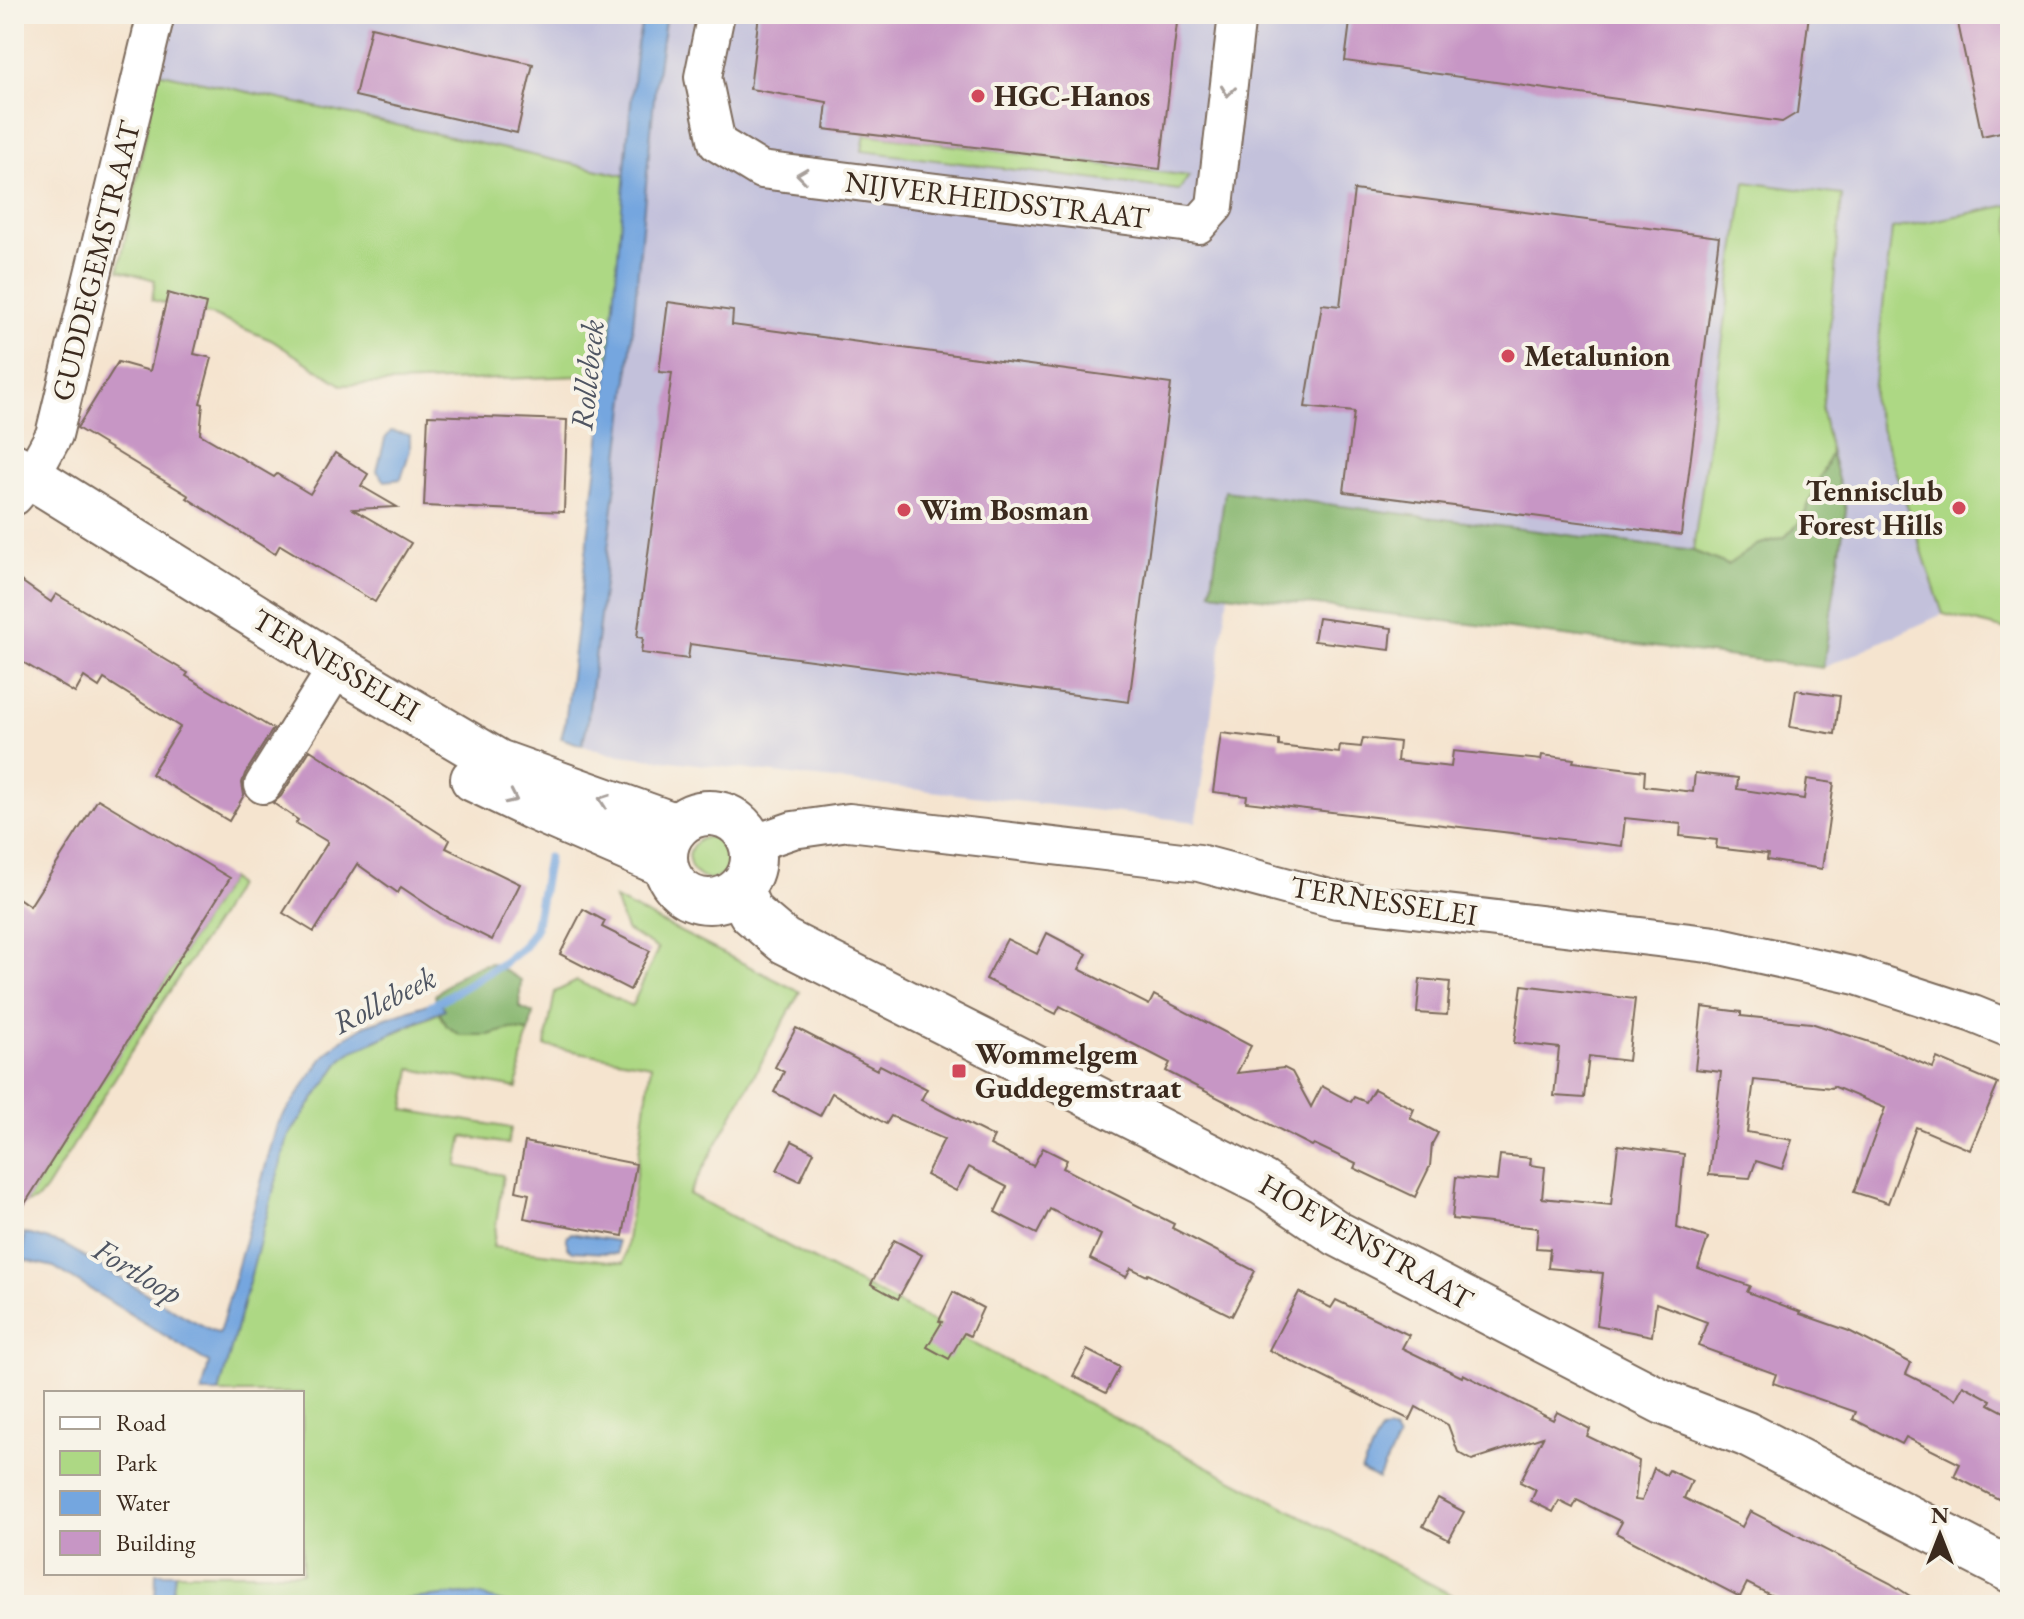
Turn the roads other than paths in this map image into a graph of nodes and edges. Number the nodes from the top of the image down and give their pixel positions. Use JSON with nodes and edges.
{"nodes":[{"id":1,"x":156,"y":14,"type":"edge"},
{"id":2,"x":716,"y":14,"type":"edge"},
{"id":3,"x":1237,"y":14,"type":"edge"},
{"id":4,"x":18,"y":484,"type":"edge"},
{"id":5,"x":330,"y":677,"type":"junction"},
{"id":6,"x":263,"y":785,"type":"dead end"},
{"id":7,"x":752,"y":844,"type":"junction"},
{"id":8,"x":671,"y":846,"type":"junction"},
{"id":9,"x":740,"y":890,"type":"junction"},
{"id":10,"x":2010,"y":1029,"type":"edge"},
{"id":11,"x":2010,"y":1570,"type":"edge"}],
"edges":[{"from":1,"to":4,"type":"street","name":"GUDDEGEMSTRAAT"},
{"from":3,"to":2,"type":"street","name":"NIJVERHEIDSSTRAAT","one_way":true},
{"from":4,"to":5,"type":"street","name":"TERNESSELEI"},
{"from":5,"to":6,"type":"street"},
{"from":5,"to":8,"type":"street","name":"TERNESSELEI"},
{"from":7,"to":8,"type":"street"},
{"from":7,"to":9,"type":"street"},
{"from":7,"to":10,"type":"street","name":"TERNESSELEI"},
{"from":8,"to":9,"type":"street","name":"TERNESSELEI"},
{"from":9,"to":11,"type":"street","name":"HOEVENSTRAAT"}]}
